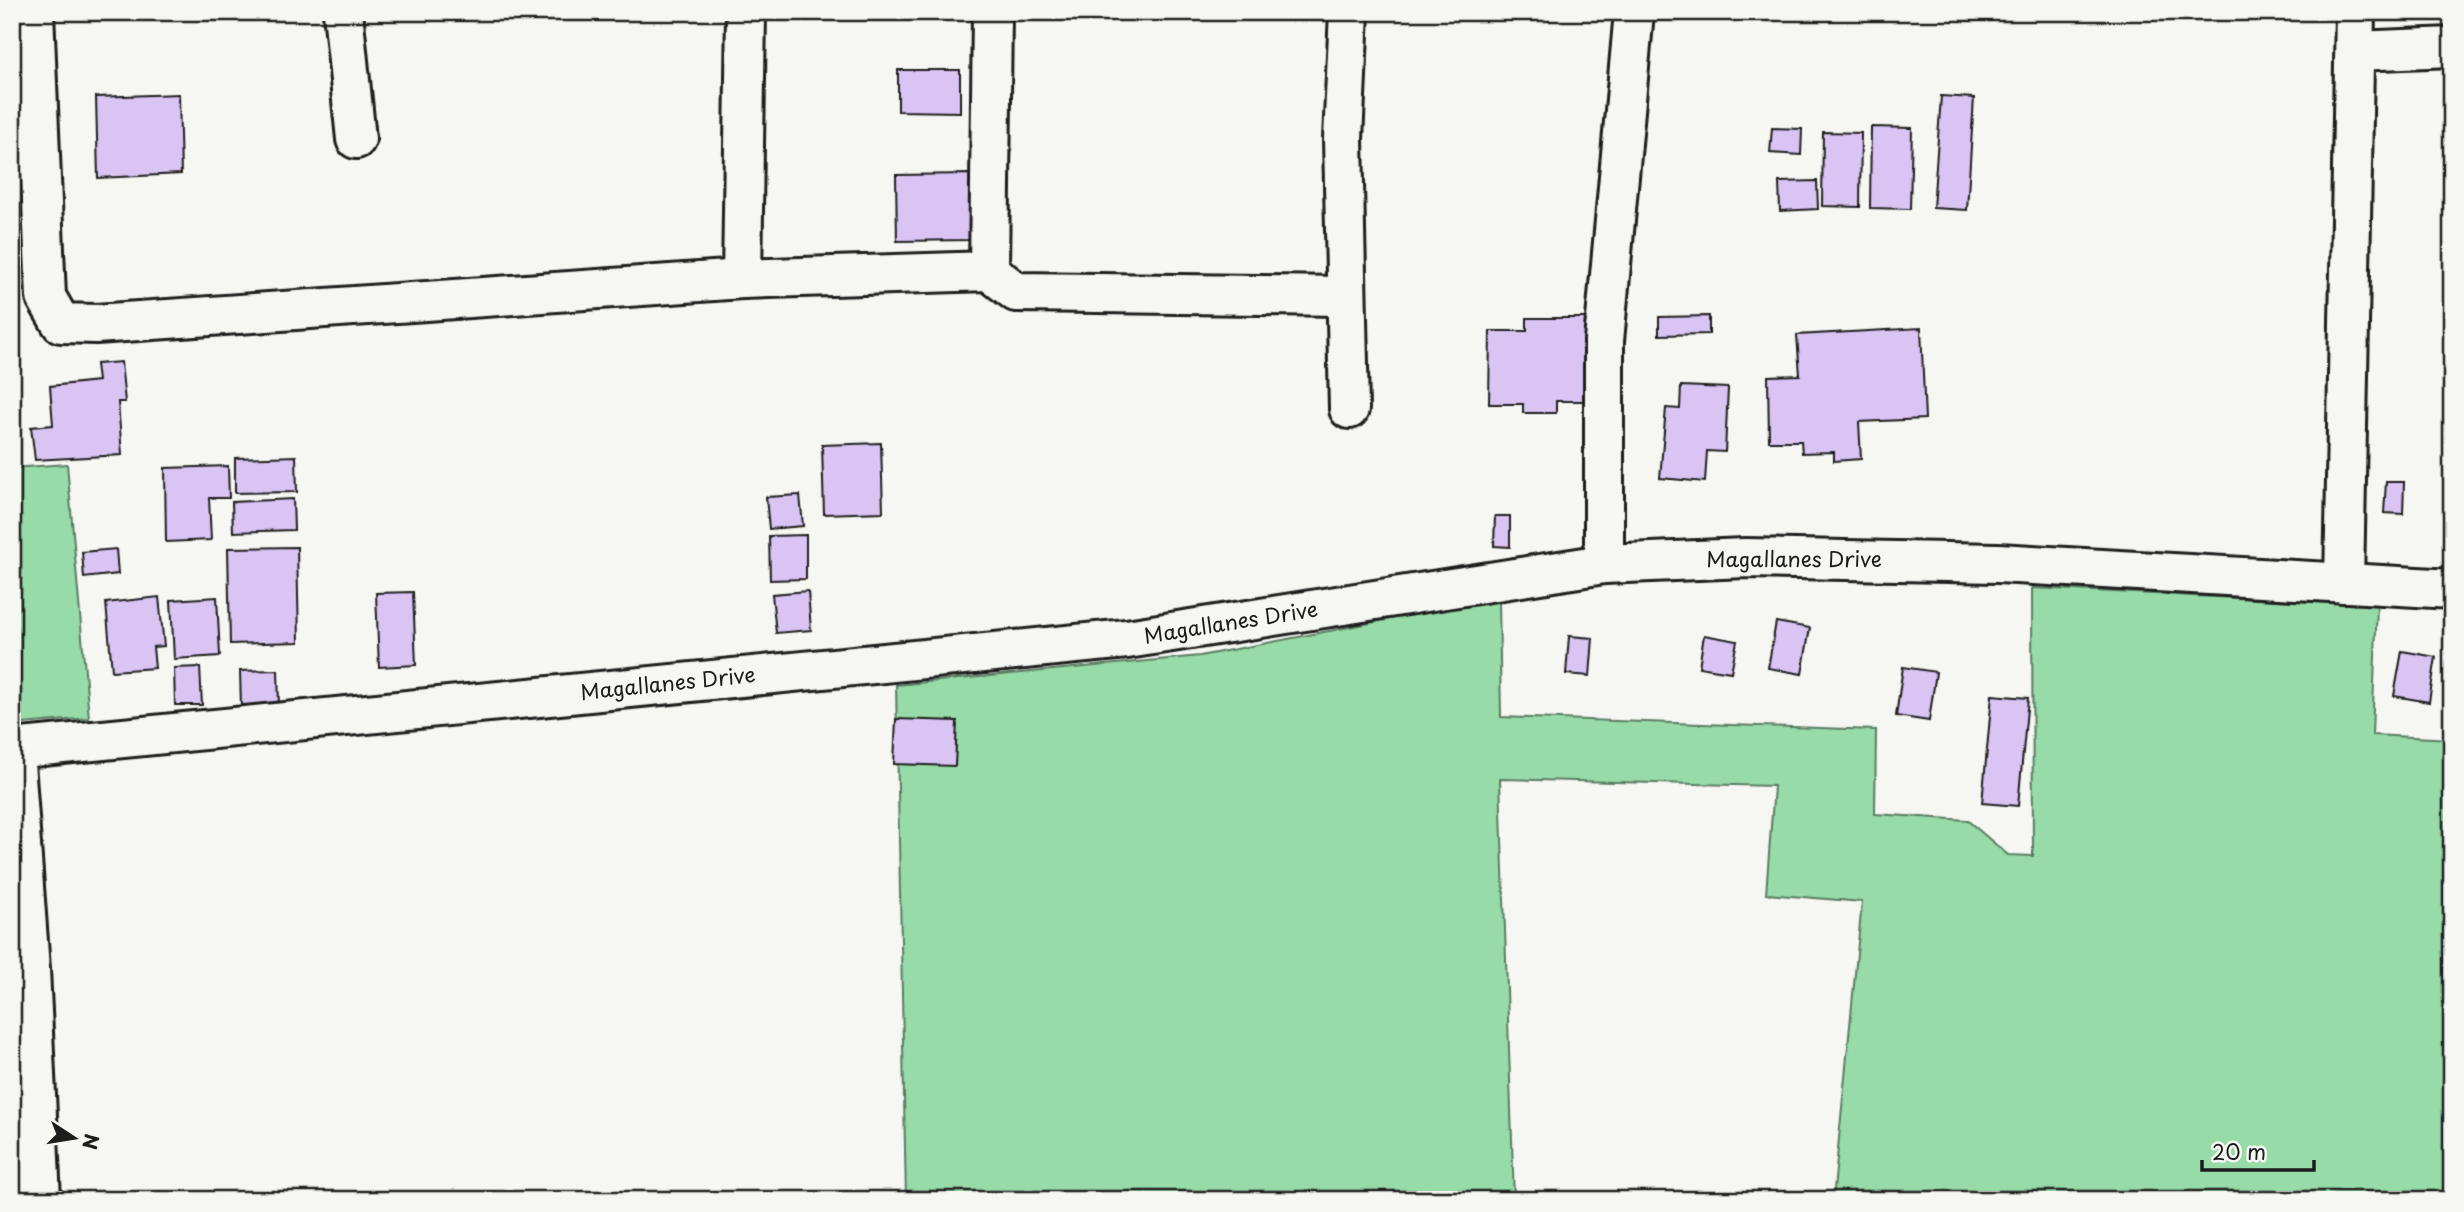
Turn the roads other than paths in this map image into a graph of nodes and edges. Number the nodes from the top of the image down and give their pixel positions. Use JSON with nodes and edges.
{"nodes":[{"id":1,"x":34,"y":12,"type":"edge"},
{"id":2,"x":343,"y":12,"type":"edge"},
{"id":3,"x":746,"y":12,"type":"edge"},
{"id":4,"x":992,"y":12,"type":"edge"},
{"id":5,"x":1349,"y":12,"type":"edge"},
{"id":6,"x":1634,"y":12,"type":"edge"},
{"id":7,"x":2355,"y":12,"type":"edge"},
{"id":8,"x":2452,"y":47,"type":"edge"},
{"id":9,"x":2356,"y":51,"type":"junction"},
{"id":10,"x":356,"y":139,"type":"dead end"},
{"id":11,"x":989,"y":271,"type":"junction"},
{"id":12,"x":742,"y":279,"type":"junction"},
{"id":13,"x":1345,"y":296,"type":"junction"},
{"id":14,"x":1349,"y":408,"type":"dead end"},
{"id":15,"x":1604,"y":564,"type":"junction"},
{"id":16,"x":2344,"y":583,"type":"junction"},
{"id":17,"x":2452,"y":589,"type":"edge"},
{"id":18,"x":13,"y":749,"type":"edge"},
{"id":19,"x":21,"y":969,"type":"edge"},
{"id":20,"x":41,"y":1200,"type":"edge"}],
"edges":[{"from":1,"to":12,"type":"street"},
{"from":2,"to":10,"type":"street"},
{"from":3,"to":12,"type":"street"},
{"from":4,"to":11,"type":"street"},
{"from":5,"to":13,"type":"street"},
{"from":6,"to":15,"type":"street"},
{"from":7,"to":9,"type":"street"},
{"from":8,"to":9,"type":"street"},
{"from":9,"to":16,"type":"street"},
{"from":11,"to":12,"type":"street"},
{"from":11,"to":13,"type":"street"},
{"from":13,"to":14,"type":"street"},
{"from":15,"to":16,"type":"street","name":"Magallanes Drive"},
{"from":15,"to":18,"type":"street","name":"Magallanes Drive"},
{"from":16,"to":17,"type":"street","name":"Magallanes Drive"},
{"from":18,"to":19,"type":"street"},
{"from":19,"to":20,"type":"street"}]}
